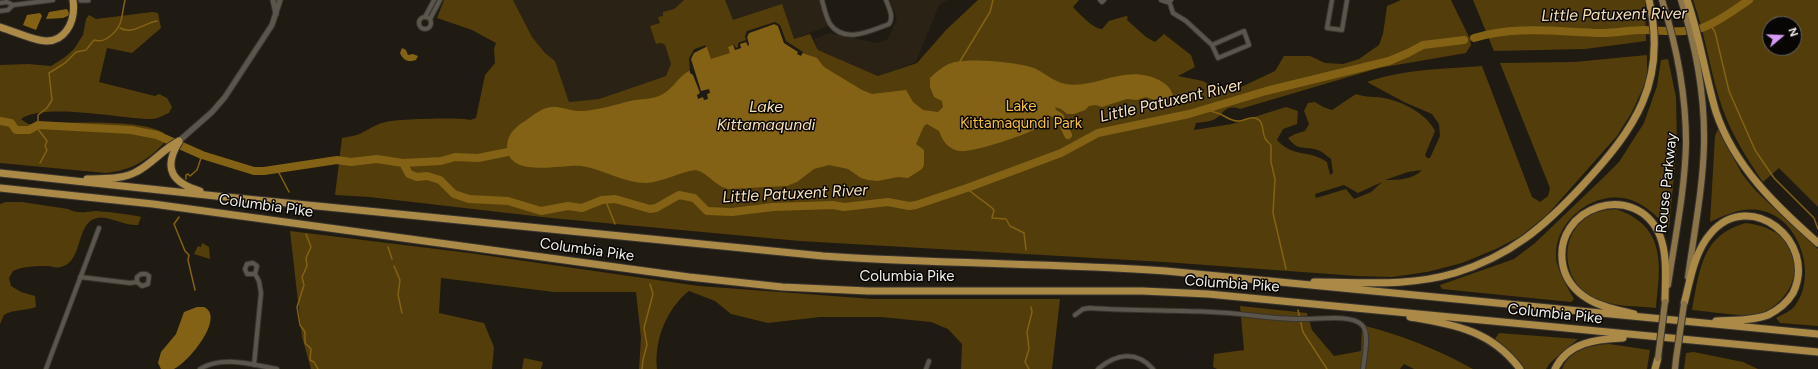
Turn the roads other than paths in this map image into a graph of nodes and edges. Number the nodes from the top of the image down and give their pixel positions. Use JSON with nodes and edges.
{"nodes":[{"id":1,"x":53,"y":0,"type":"edge"},
{"id":2,"x":73,"y":0,"type":"edge"},
{"id":3,"x":81,"y":0,"type":"edge"},
{"id":4,"x":88,"y":0,"type":"edge"},
{"id":5,"x":273,"y":0,"type":"edge"},
{"id":6,"x":280,"y":0,"type":"edge"},
{"id":7,"x":434,"y":0,"type":"edge"},
{"id":8,"x":440,"y":0,"type":"edge"},
{"id":9,"x":822,"y":0,"type":"edge"},
{"id":10,"x":886,"y":0,"type":"edge"},
{"id":11,"x":1100,"y":0,"type":"edge"},
{"id":12,"x":1104,"y":0,"type":"edge"},
{"id":13,"x":1161,"y":0,"type":"edge"},
{"id":14,"x":1332,"y":0,"type":"edge"},
{"id":15,"x":1346,"y":0,"type":"edge"},
{"id":16,"x":1649,"y":0,"type":"edge"},
{"id":17,"x":1662,"y":0,"type":"edge"},
{"id":18,"x":1681,"y":0,"type":"edge"},
{"id":19,"x":1687,"y":0,"type":"edge"},
{"id":20,"x":1170,"y":1,"type":"edge"},
{"id":21,"x":0,"y":3,"type":"edge"},
{"id":22,"x":13,"y":5,"type":"junction"},
{"id":23,"x":0,"y":11,"type":"edge"},
{"id":24,"x":276,"y":15,"type":"junction"},
{"id":25,"x":1689,"y":15,"type":"junction"},
{"id":26,"x":425,"y":17,"type":"junction"},
{"id":27,"x":430,"y":19,"type":"junction"},
{"id":28,"x":0,"y":27,"type":"edge"},
{"id":29,"x":1697,"y":44,"type":"junction"},
{"id":30,"x":1212,"y":45,"type":"junction"},
{"id":31,"x":179,"y":141,"type":"joint"},
{"id":32,"x":172,"y":148,"type":"junction"},
{"id":33,"x":0,"y":173,"type":"edge"},
{"id":34,"x":62,"y":180,"type":"junction"},
{"id":35,"x":0,"y":188,"type":"edge"},
{"id":36,"x":0,"y":192,"type":"edge"},
{"id":37,"x":216,"y":196,"type":"junction"},
{"id":38,"x":130,"y":201,"type":"junction"},
{"id":39,"x":99,"y":228,"type":"dead end"},
{"id":40,"x":1818,"y":243,"type":"edge"},
{"id":41,"x":255,"y":274,"type":"dead end"},
{"id":42,"x":80,"y":277,"type":"junction"},
{"id":43,"x":137,"y":282,"type":"dead end"},
{"id":44,"x":1276,"y":282,"type":"junction"},
{"id":45,"x":1665,"y":302,"type":"junction"},
{"id":46,"x":1684,"y":304,"type":"junction"},
{"id":47,"x":1363,"y":308,"type":"junction"},
{"id":48,"x":1075,"y":315,"type":"dead end"},
{"id":49,"x":1653,"y":319,"type":"junction"},
{"id":50,"x":1674,"y":321,"type":"junction"},
{"id":51,"x":1818,"y":334,"type":"edge"},
{"id":52,"x":1650,"y":337,"type":"junction"},
{"id":53,"x":1818,"y":352,"type":"edge"},
{"id":54,"x":1658,"y":358,"type":"joint"},
{"id":55,"x":928,"y":361,"type":"dead end"},
{"id":56,"x":254,"y":365,"type":"junction"},
{"id":57,"x":46,"y":369,"type":"edge"},
{"id":58,"x":200,"y":369,"type":"edge"},
{"id":59,"x":277,"y":369,"type":"edge"},
{"id":60,"x":926,"y":369,"type":"edge"},
{"id":61,"x":1098,"y":369,"type":"edge"},
{"id":62,"x":1152,"y":369,"type":"edge"},
{"id":63,"x":1363,"y":369,"type":"edge"},
{"id":64,"x":1520,"y":369,"type":"edge"},
{"id":65,"x":1555,"y":369,"type":"edge"},
{"id":66,"x":1656,"y":369,"type":"edge"},
{"id":67,"x":1675,"y":369,"type":"edge"}],
"edges":[{"from":1,"to":22,"type":"street"},
{"from":2,"to":28,"type":"highway"},
{"from":3,"to":4,"type":"street"},
{"from":5,"to":24,"type":"street"},
{"from":6,"to":24,"type":"street"},
{"from":7,"to":26,"type":"street"},
{"from":8,"to":27,"type":"street"},
{"from":9,"to":10,"type":"street"},
{"from":11,"to":12,"type":"street"},
{"from":13,"to":20,"type":"street"},
{"from":14,"to":15,"type":"street"},
{"from":16,"to":44,"type":"highway"},
{"from":17,"to":45,"type":"main road","name":"Rouse Parkway"},
{"from":18,"to":25,"type":"main road"},
{"from":19,"to":25,"type":"highway"},
{"from":20,"to":30,"type":"street"},
{"from":21,"to":22,"type":"street"},
{"from":22,"to":23,"type":"street"},
{"from":24,"to":31,"type":"street"},
{"from":25,"to":29,"type":"highway"},
{"from":26,"to":27,"type":"street"},
{"from":26,"to":27,"type":"street"},
{"from":29,"to":40,"type":"highway"},
{"from":29,"to":46,"type":"main road","name":"Rouse Parkway"},
{"from":30,"to":30,"type":"street"},
{"from":31,"to":32,"type":"highway"},
{"from":32,"to":34,"type":"highway"},
{"from":32,"to":37,"type":"highway"},
{"from":33,"to":34,"type":"highway","name":"Columbia Pike"},
{"from":34,"to":37,"type":"highway","name":"Columbia Pike"},
{"from":35,"to":38,"type":"highway","name":"Columbia Pike"},
{"from":36,"to":38,"type":"highway"},
{"from":37,"to":44,"type":"highway","name":"Columbia Pike"},
{"from":38,"to":47,"type":"highway","name":"Columbia Pike"},
{"from":39,"to":42,"type":"street"},
{"from":41,"to":56,"type":"street"},
{"from":42,"to":43,"type":"street"},
{"from":42,"to":57,"type":"street"},
{"from":44,"to":49,"type":"highway","name":"Columbia Pike"},
{"from":45,"to":49,"type":"highway"},
{"from":45,"to":54,"type":"main road","name":"Rouse Parkway","bridge":true},
{"from":46,"to":50,"type":"highway"},
{"from":46,"to":67,"type":"main road","name":"Rouse Parkway","bridge":true},
{"from":47,"to":52,"type":"highway","name":"Columbia Pike"},
{"from":47,"to":64,"type":"highway"},
{"from":48,"to":63,"type":"street"},
{"from":49,"to":50,"type":"highway","name":"Columbia Pike"},
{"from":50,"to":51,"type":"highway","name":"Columbia Pike"},
{"from":52,"to":53,"type":"highway","name":"Columbia Pike"},
{"from":52,"to":65,"type":"highway"},
{"from":54,"to":66,"type":"highway"},
{"from":55,"to":60,"type":"street"},
{"from":56,"to":58,"type":"street"},
{"from":56,"to":59,"type":"street"},
{"from":61,"to":62,"type":"street"}]}
